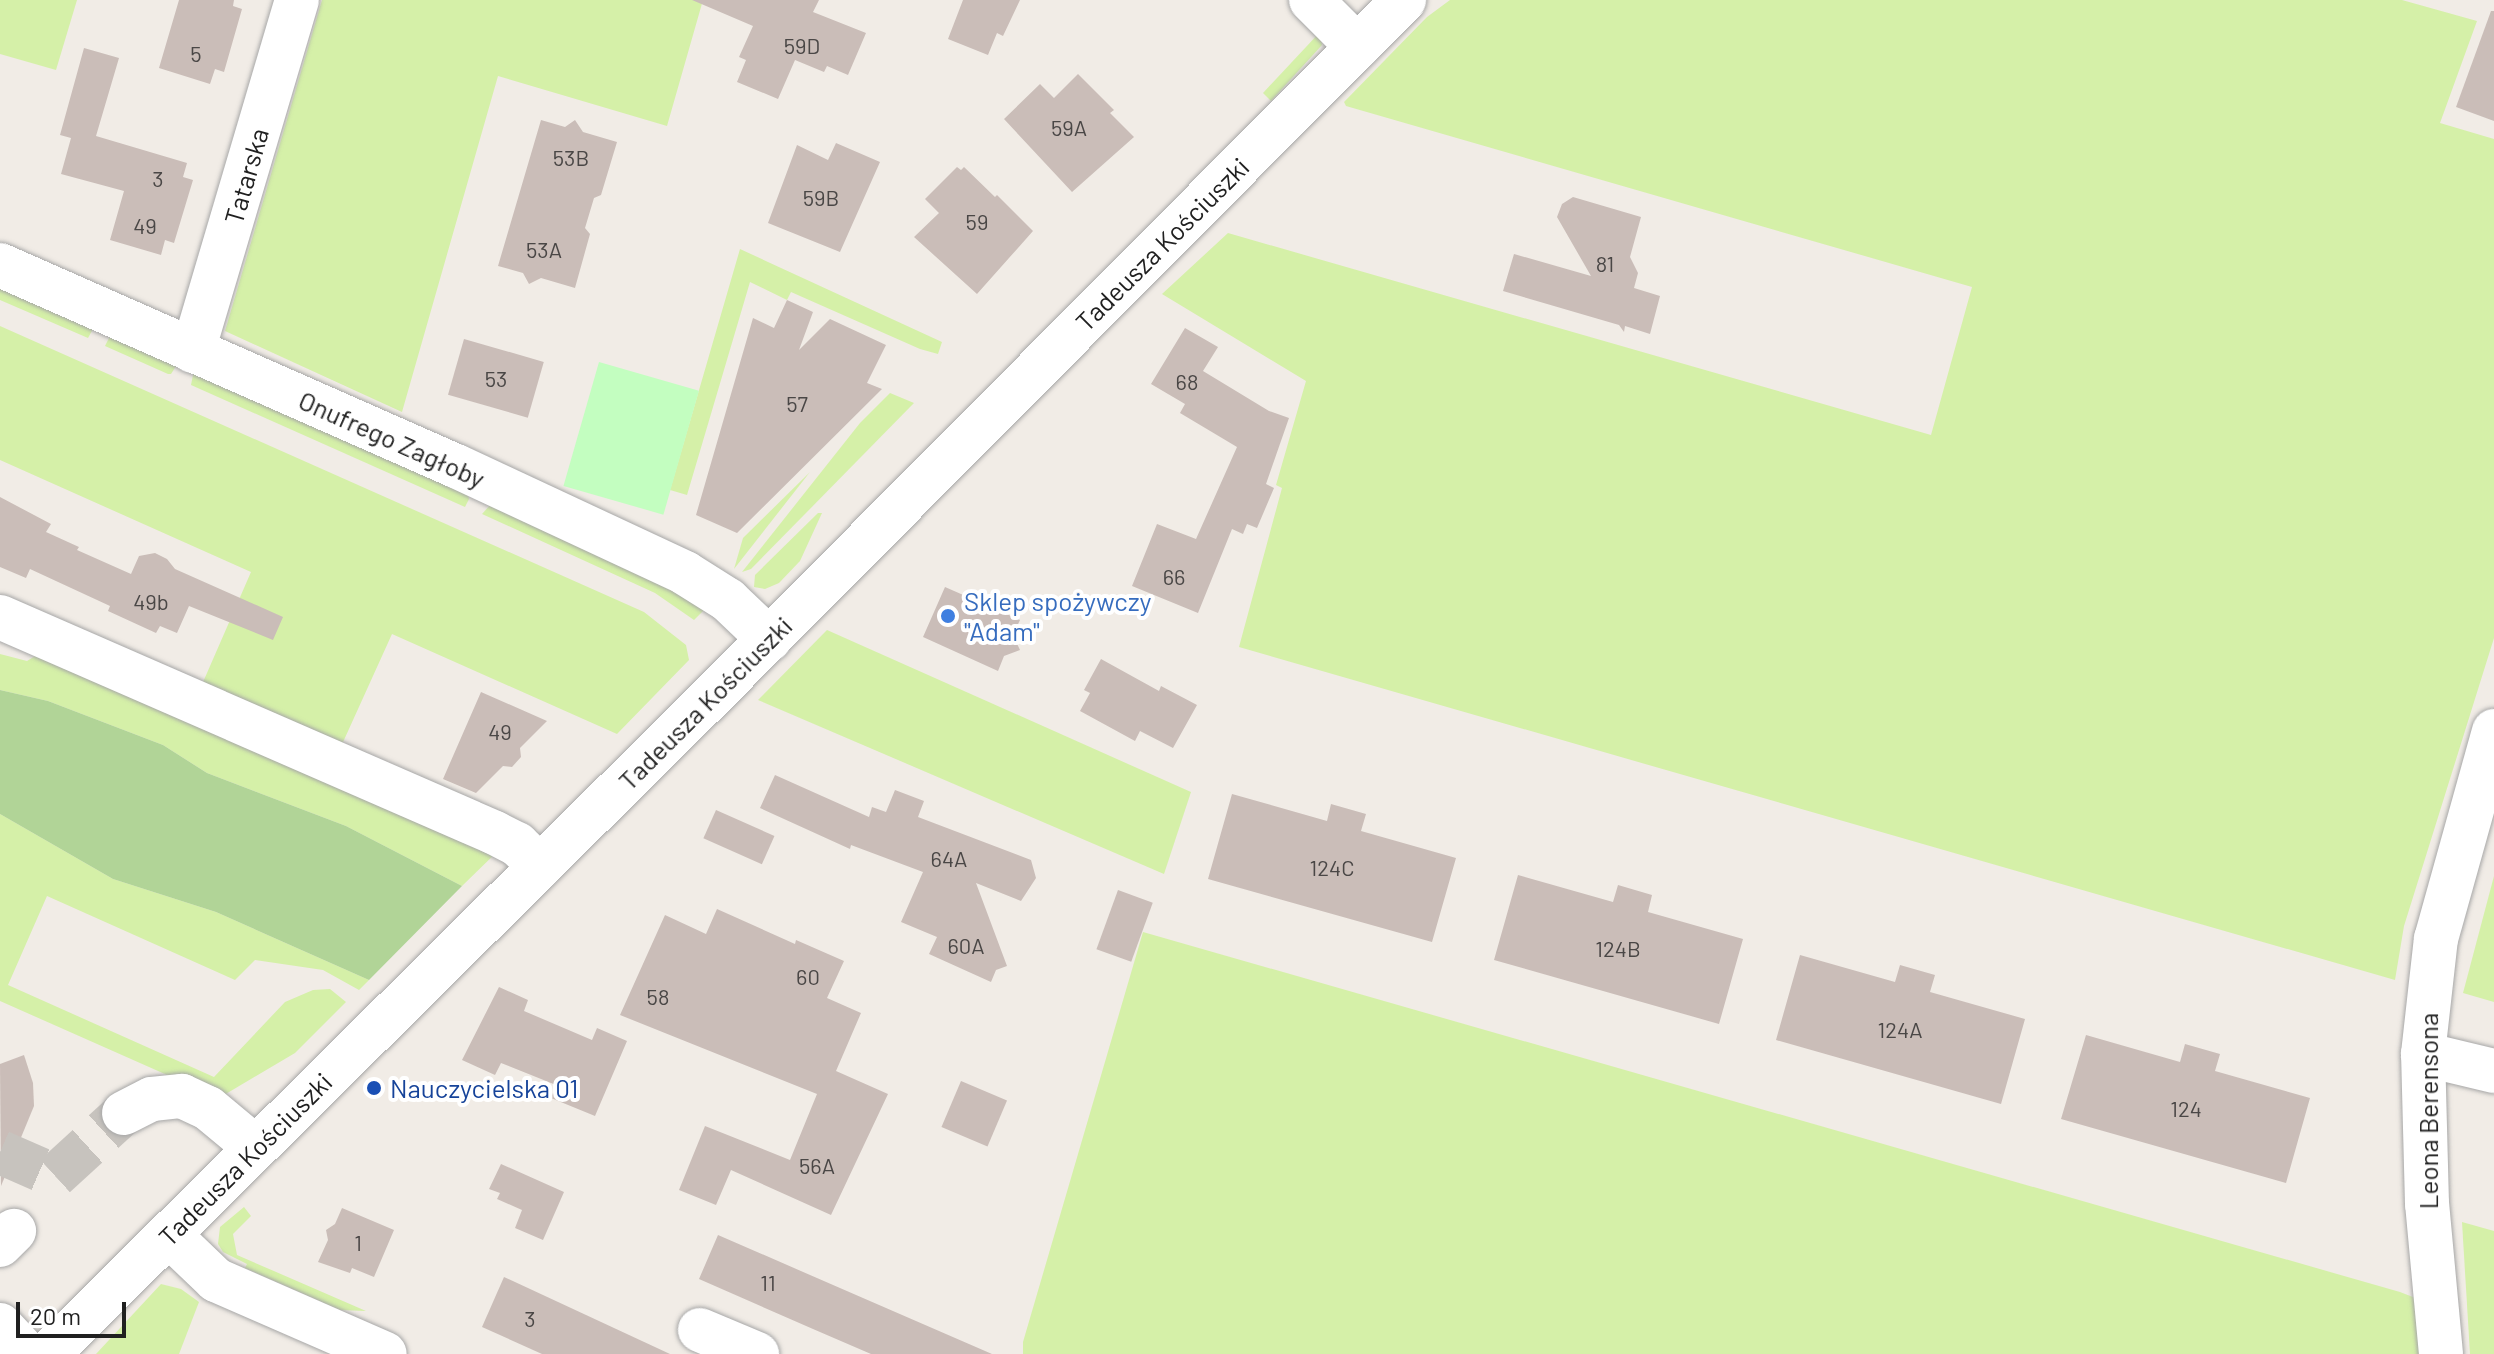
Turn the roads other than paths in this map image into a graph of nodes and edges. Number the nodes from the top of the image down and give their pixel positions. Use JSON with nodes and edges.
{"nodes":[{"id":1,"x":297,"y":0,"type":"edge"},
{"id":2,"x":1311,"y":0,"type":"edge"},
{"id":3,"x":1404,"y":0,"type":"edge"},
{"id":4,"x":1358,"y":47,"type":"junction"},
{"id":5,"x":0,"y":265,"type":"edge"},
{"id":6,"x":193,"y":351,"type":"junction"},
{"id":7,"x":0,"y":617,"type":"edge"},
{"id":8,"x":769,"y":639,"type":"junction"},
{"id":9,"x":2494,"y":731,"type":"edge"},
{"id":10,"x":540,"y":866,"type":"junction"},
{"id":11,"x":2423,"y":1054,"type":"junction"},
{"id":12,"x":2494,"y":1071,"type":"edge"},
{"id":13,"x":124,"y":1113,"type":"tunnel mouth"},
{"id":14,"x":256,"y":1148,"type":"junction"},
{"id":15,"x":169,"y":1235,"type":"junction"},
{"id":16,"x":0,"y":1325,"type":"edge"},
{"id":17,"x":700,"y":1330,"type":"dead end"},
{"id":18,"x":27,"y":1354,"type":"edge"},
{"id":19,"x":48,"y":1354,"type":"edge"},
{"id":20,"x":385,"y":1354,"type":"edge"},
{"id":21,"x":757,"y":1354,"type":"edge"},
{"id":22,"x":2441,"y":1354,"type":"edge"}],
"edges":[{"from":1,"to":6,"type":"street","name":"Tatarska"},
{"from":2,"to":4,"type":"street"},
{"from":3,"to":4,"type":"street","name":"Tadeusza Kościuszki"},
{"from":4,"to":8,"type":"street","name":"Tadeusza Kościuszki"},
{"from":5,"to":6,"type":"street","name":"Onufrego Zagłoby"},
{"from":6,"to":8,"type":"street","name":"Onufrego Zagłoby"},
{"from":7,"to":10,"type":"street"},
{"from":8,"to":10,"type":"street","name":"Tadeusza Kościuszki"},
{"from":9,"to":11,"type":"street","name":"Leona Berensona"},
{"from":10,"to":14,"type":"street","name":"Tadeusza Kościuszki"},
{"from":11,"to":12,"type":"street"},
{"from":11,"to":22,"type":"street","name":"Leona Berensona"},
{"from":13,"to":14,"type":"street"},
{"from":14,"to":15,"type":"street","name":"Tadeusza Kościuszki"},
{"from":15,"to":19,"type":"street","name":"Tadeusza Kościuszki"},
{"from":15,"to":20,"type":"street"},
{"from":16,"to":18,"type":"street"},
{"from":17,"to":21,"type":"street"}]}
